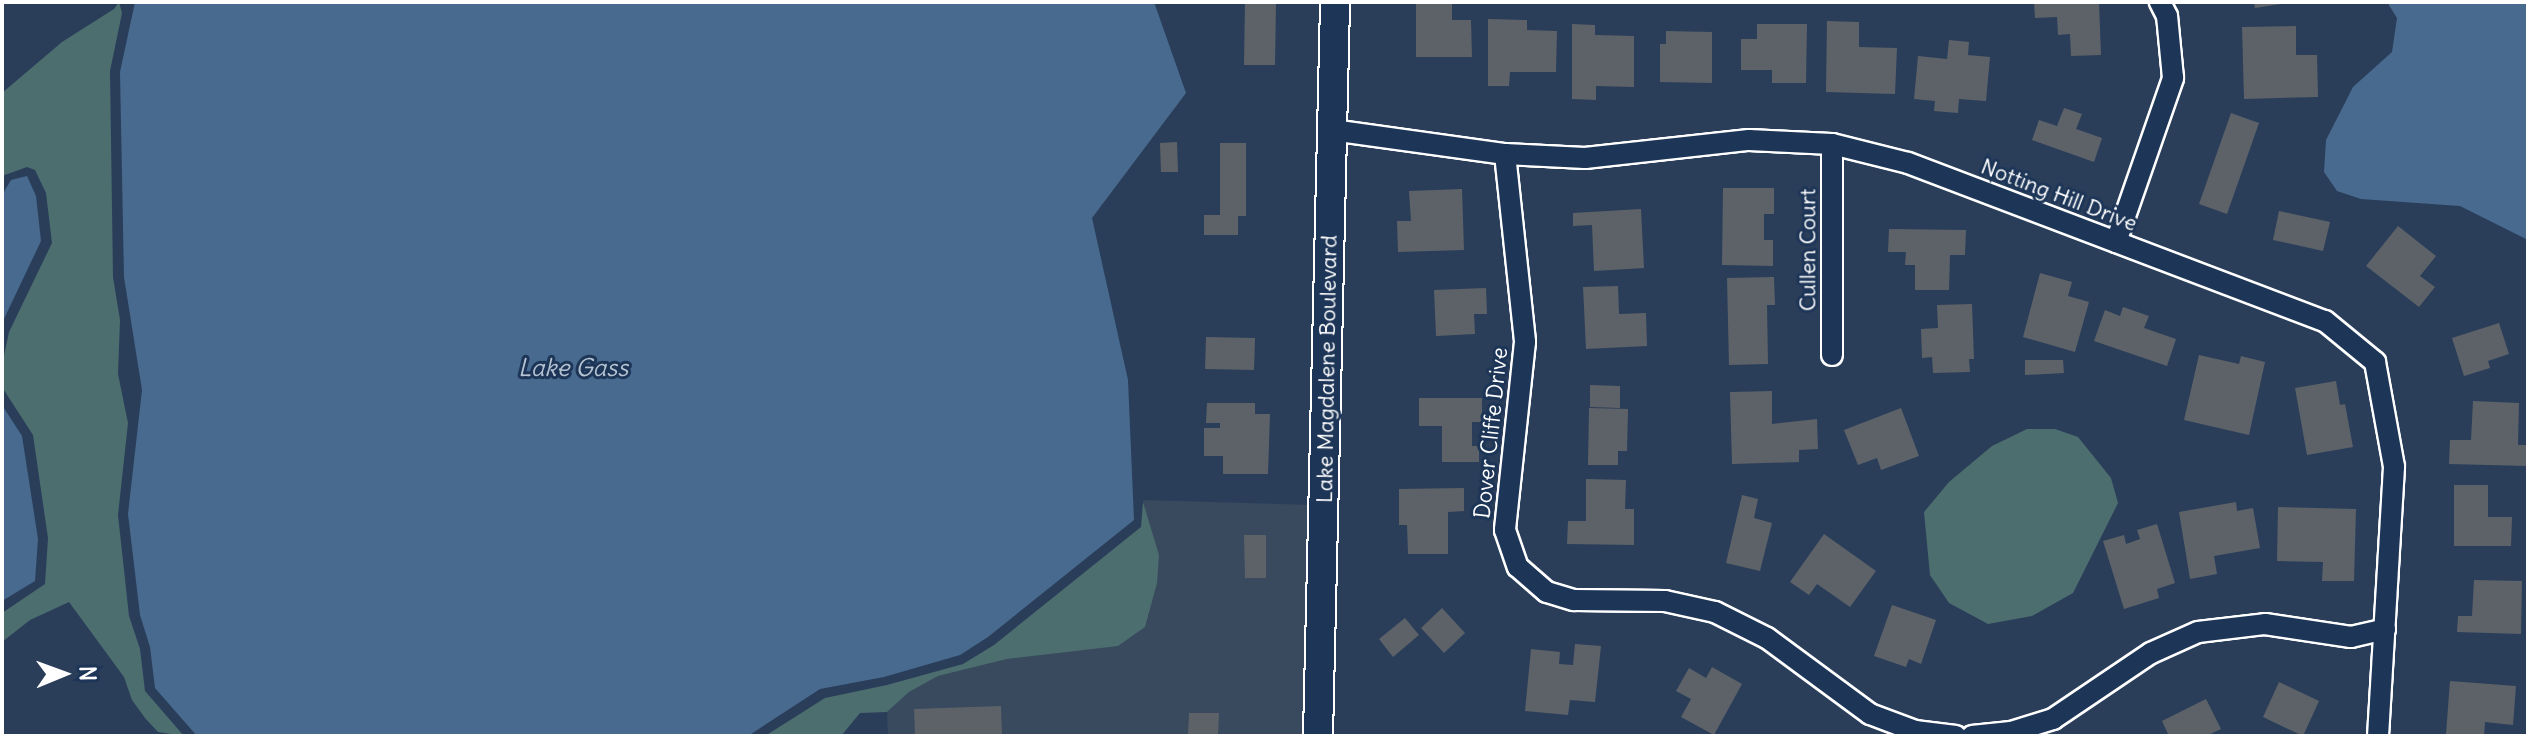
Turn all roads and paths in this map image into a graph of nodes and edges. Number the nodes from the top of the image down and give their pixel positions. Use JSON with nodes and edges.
{"nodes":[{"id":1,"x":1335,"y":2,"type":"edge"},
{"id":2,"x":2160,"y":2,"type":"edge"},
{"id":3,"x":1332,"y":130,"type":"junction"},
{"id":4,"x":1832,"y":144,"type":"junction"},
{"id":5,"x":1505,"y":154,"type":"junction"},
{"id":6,"x":2116,"y":242,"type":"junction"},
{"id":7,"x":1832,"y":355,"type":"dead end"},
{"id":8,"x":2385,"y":629,"type":"junction"},
{"id":9,"x":1318,"y":736,"type":"edge"},
{"id":10,"x":1956,"y":736,"type":"edge"},
{"id":11,"x":1972,"y":736,"type":"edge"},
{"id":12,"x":2378,"y":736,"type":"edge"}],
"edges":[{"from":1,"to":3,"type":"street","name":"Lake Magdalene Boulevard"},
{"from":2,"to":6,"type":"street"},
{"from":3,"to":5,"type":"street","name":"Notting Hill Drive"},
{"from":3,"to":9,"type":"street","name":"Lake Magdalene Boulevard"},
{"from":4,"to":5,"type":"street","name":"Notting Hill Drive"},
{"from":4,"to":6,"type":"street","name":"Notting Hill Drive"},
{"from":4,"to":7,"type":"street","name":"Cullen Court"},
{"from":5,"to":10,"type":"street","name":"Dover Cliffe Drive"},
{"from":6,"to":8,"type":"street","name":"Notting Hill Drive"},
{"from":8,"to":11,"type":"street"},
{"from":8,"to":12,"type":"street","name":"Notting Hill Drive"}]}
